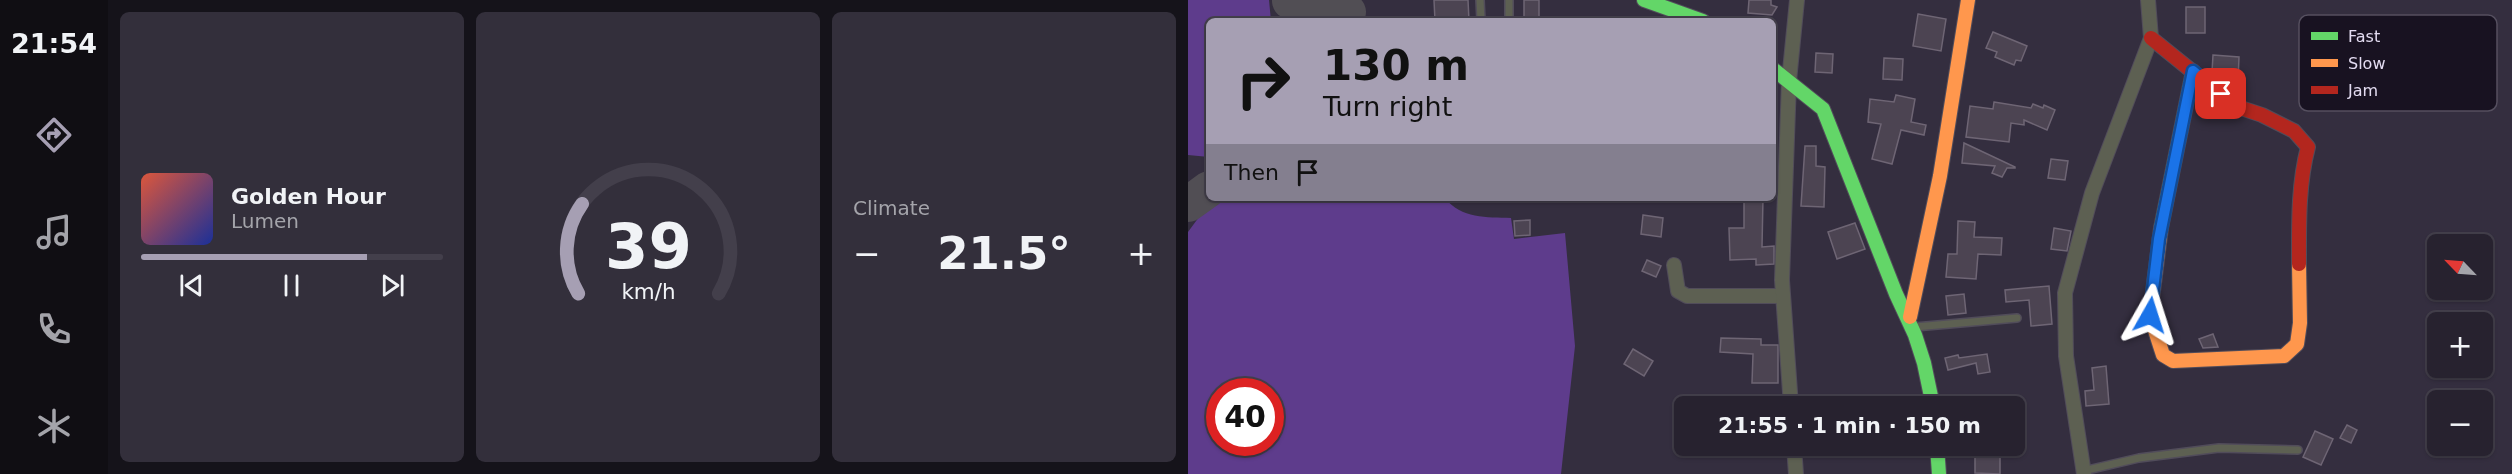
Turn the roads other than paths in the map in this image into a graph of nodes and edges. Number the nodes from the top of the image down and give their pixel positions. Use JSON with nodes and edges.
{"nodes":[{"id":1,"x":1480,"y":0,"type":"edge"},
{"id":2,"x":1509,"y":0,"type":"edge"},
{"id":3,"x":1644,"y":0,"type":"edge"},
{"id":4,"x":1797,"y":0,"type":"edge"},
{"id":5,"x":1968,"y":0,"type":"edge"},
{"id":6,"x":2148,"y":0,"type":"edge"},
{"id":7,"x":1481,"y":18,"type":"edge"},
{"id":8,"x":1509,"y":18,"type":"edge"},
{"id":9,"x":1695,"y":18,"type":"edge"},
{"id":10,"x":2151,"y":38,"type":"junction"},
{"id":11,"x":1776,"y":71,"type":"edge"},
{"id":12,"x":2193,"y":71,"type":"junction"},
{"id":13,"x":1790,"y":81,"type":"junction"},
{"id":14,"x":1674,"y":265,"type":"dead end"},
{"id":15,"x":1783,"y":296,"type":"junction"},
{"id":16,"x":2017,"y":318,"type":"dead end"},
{"id":17,"x":1911,"y":322,"type":"junction"},
{"id":18,"x":1790,"y":396,"type":"edge"},
{"id":19,"x":1931,"y":396,"type":"edge"},
{"id":20,"x":2298,"y":450,"type":"dead end"},
{"id":21,"x":1795,"y":456,"type":"edge"},
{"id":22,"x":1937,"y":456,"type":"edge"},
{"id":23,"x":2084,"y":472,"type":"edge"},
{"id":24,"x":1796,"y":474,"type":"edge"},
{"id":25,"x":1939,"y":474,"type":"edge"}],
"edges":[{"from":1,"to":7,"type":"lane"},
{"from":2,"to":8,"type":"lane"},
{"from":3,"to":9,"type":"street"},
{"from":4,"to":13,"type":"street"},
{"from":5,"to":17,"type":"street"},
{"from":6,"to":10,"type":"street"},
{"from":10,"to":12,"type":"street"},
{"from":10,"to":23,"type":"street"},
{"from":11,"to":13,"type":"street"},
{"from":12,"to":12,"type":"street"},
{"from":13,"to":15,"type":"street"},
{"from":13,"to":17,"type":"street"},
{"from":14,"to":15,"type":"street"},
{"from":15,"to":18,"type":"street"},
{"from":16,"to":17,"type":"lane"},
{"from":17,"to":19,"type":"street"},
{"from":20,"to":23,"type":"lane"},
{"from":21,"to":24,"type":"street"},
{"from":22,"to":25,"type":"street"}]}
